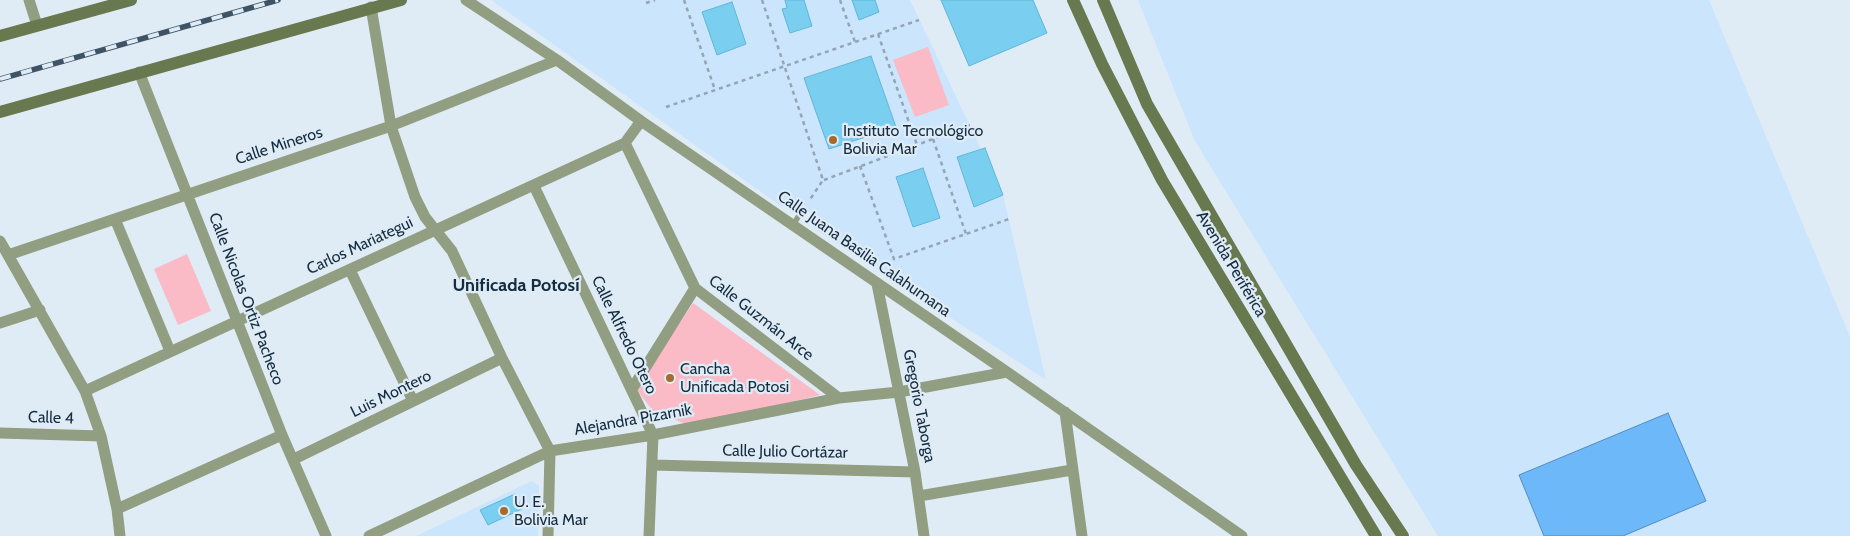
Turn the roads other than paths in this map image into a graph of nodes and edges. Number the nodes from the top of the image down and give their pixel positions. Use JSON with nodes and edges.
{"nodes":[{"id":1,"x":29,"y":0,"type":"edge"},
{"id":2,"x":131,"y":0,"type":"edge"},
{"id":3,"x":401,"y":0,"type":"edge"},
{"id":4,"x":466,"y":0,"type":"edge"},
{"id":5,"x":1073,"y":0,"type":"edge"},
{"id":6,"x":1103,"y":0,"type":"edge"},
{"id":7,"x":371,"y":7,"type":"junction"},
{"id":8,"x":37,"y":25,"type":"junction"},
{"id":9,"x":0,"y":36,"type":"edge"},
{"id":10,"x":558,"y":60,"type":"junction"},
{"id":11,"x":140,"y":72,"type":"junction"},
{"id":12,"x":0,"y":112,"type":"edge"},
{"id":13,"x":641,"y":121,"type":"junction"},
{"id":14,"x":391,"y":126,"type":"junction"},
{"id":15,"x":624,"y":143,"type":"junction"},
{"id":16,"x":534,"y":186,"type":"junction"},
{"id":17,"x":187,"y":193,"type":"junction"},
{"id":18,"x":804,"y":209,"type":"road end"},
{"id":19,"x":115,"y":219,"type":"junction"},
{"id":20,"x":793,"y":225,"type":"junction"},
{"id":21,"x":436,"y":229,"type":"junction"},
{"id":22,"x":0,"y":241,"type":"edge"},
{"id":23,"x":8,"y":254,"type":"junction"},
{"id":24,"x":350,"y":270,"type":"junction"},
{"id":25,"x":877,"y":284,"type":"junction"},
{"id":26,"x":695,"y":288,"type":"junction"},
{"id":27,"x":40,"y":310,"type":"junction"},
{"id":28,"x":236,"y":320,"type":"junction"},
{"id":29,"x":0,"y":323,"type":"edge"},
{"id":30,"x":170,"y":351,"type":"junction"},
{"id":31,"x":502,"y":358,"type":"junction"},
{"id":32,"x":1007,"y":372,"type":"junction"},
{"id":33,"x":632,"y":389,"type":"junction"},
{"id":34,"x":85,"y":391,"type":"junction"},
{"id":35,"x":899,"y":392,"type":"junction"},
{"id":36,"x":840,"y":398,"type":"junction"},
{"id":37,"x":413,"y":401,"type":"junction"},
{"id":38,"x":1064,"y":412,"type":"junction"},
{"id":39,"x":0,"y":433,"type":"edge"},
{"id":40,"x":282,"y":435,"type":"junction"},
{"id":41,"x":653,"y":435,"type":"junction"},
{"id":42,"x":100,"y":436,"type":"junction"},
{"id":43,"x":550,"y":451,"type":"junction"},
{"id":44,"x":294,"y":459,"type":"junction"},
{"id":45,"x":653,"y":465,"type":"junction"},
{"id":46,"x":1072,"y":470,"type":"junction"},
{"id":47,"x":915,"y":472,"type":"junction"},
{"id":48,"x":919,"y":496,"type":"junction"},
{"id":49,"x":117,"y":509,"type":"junction"},
{"id":50,"x":120,"y":536,"type":"edge"},
{"id":51,"x":326,"y":536,"type":"edge"},
{"id":52,"x":369,"y":536,"type":"edge"},
{"id":53,"x":548,"y":536,"type":"edge"},
{"id":54,"x":649,"y":536,"type":"edge"},
{"id":55,"x":924,"y":536,"type":"edge"},
{"id":56,"x":1082,"y":536,"type":"edge"},
{"id":57,"x":1242,"y":536,"type":"edge"},
{"id":58,"x":1376,"y":536,"type":"edge"},
{"id":59,"x":1402,"y":536,"type":"edge"}],
"edges":[{"from":1,"to":8,"type":"street"},
{"from":2,"to":8,"type":"street"},
{"from":3,"to":7,"type":"street"},
{"from":4,"to":10,"type":"street","name":"Calle Juana Basilia Calahumana"},
{"from":5,"to":58,"type":"street","name":"Avenida Periférica"},
{"from":6,"to":59,"type":"street","name":"Avenida Periférica"},
{"from":7,"to":11,"type":"street"},
{"from":7,"to":14,"type":"street"},
{"from":8,"to":9,"type":"street"},
{"from":10,"to":13,"type":"street","name":"Calle Juana Basilia Calahumana"},
{"from":10,"to":14,"type":"street","name":"Calle Mineros"},
{"from":11,"to":12,"type":"street"},
{"from":11,"to":17,"type":"street","name":"Calle Nicolas Ortiz Pacheco"},
{"from":13,"to":15,"type":"street","name":"Carlos Mariategui"},
{"from":13,"to":20,"type":"street","name":"Calle Juana Basilia Calahumana"},
{"from":14,"to":17,"type":"street","name":"Calle Mineros"},
{"from":14,"to":21,"type":"street"},
{"from":15,"to":16,"type":"street","name":"Carlos Mariategui"},
{"from":15,"to":26,"type":"street","name":"Calle Guzmán Arce"},
{"from":16,"to":21,"type":"street","name":"Carlos Mariategui"},
{"from":16,"to":33,"type":"street","name":"Calle Alfredo Otero"},
{"from":17,"to":19,"type":"street","name":"Calle Mineros"},
{"from":17,"to":28,"type":"street","name":"Calle Nicolas Ortiz Pacheco"},
{"from":18,"to":20,"type":"lane"},
{"from":19,"to":23,"type":"street","name":"Calle Mineros"},
{"from":19,"to":30,"type":"street"},
{"from":20,"to":25,"type":"street","name":"Calle Juana Basilia Calahumana"},
{"from":21,"to":24,"type":"street","name":"Carlos Mariategui"},
{"from":21,"to":31,"type":"street"},
{"from":22,"to":23,"type":"street"},
{"from":23,"to":27,"type":"street"},
{"from":24,"to":28,"type":"street","name":"Carlos Mariategui"},
{"from":24,"to":37,"type":"street"},
{"from":25,"to":32,"type":"street","name":"Calle Juana Basilia Calahumana"},
{"from":25,"to":35,"type":"street","name":"Gregorio Taborga"},
{"from":26,"to":33,"type":"street"},
{"from":26,"to":36,"type":"street","name":"Calle Guzmán Arce"},
{"from":27,"to":29,"type":"street"},
{"from":27,"to":34,"type":"street"},
{"from":28,"to":30,"type":"street","name":"Carlos Mariategui"},
{"from":28,"to":40,"type":"street","name":"Calle Nicolas Ortiz Pacheco"},
{"from":30,"to":34,"type":"street","name":"Carlos Mariategui"},
{"from":31,"to":37,"type":"street","name":"Luis Montero"},
{"from":31,"to":43,"type":"street"},
{"from":32,"to":35,"type":"street","name":"Alejandra Pizarnik"},
{"from":32,"to":38,"type":"street","name":"Calle Juana Basilia Calahumana"},
{"from":33,"to":41,"type":"street","name":"Calle Alfredo Otero"},
{"from":34,"to":42,"type":"street"},
{"from":35,"to":36,"type":"street","name":"Alejandra Pizarnik"},
{"from":35,"to":47,"type":"street","name":"Gregorio Taborga"},
{"from":36,"to":41,"type":"street","name":"Alejandra Pizarnik"},
{"from":37,"to":44,"type":"street","name":"Luis Montero"},
{"from":38,"to":46,"type":"street"},
{"from":38,"to":57,"type":"street","name":"Calle Juana Basilia Calahumana"},
{"from":39,"to":42,"type":"street","name":"Calle 4"},
{"from":40,"to":44,"type":"street","name":"Calle Nicolas Ortiz Pacheco"},
{"from":40,"to":49,"type":"street"},
{"from":41,"to":43,"type":"street","name":"Alejandra Pizarnik"},
{"from":41,"to":45,"type":"street","name":"Calle Alfredo Otero"},
{"from":42,"to":49,"type":"street"},
{"from":43,"to":52,"type":"street","name":"Alejandra Pizarnik"},
{"from":43,"to":53,"type":"street"},
{"from":44,"to":51,"type":"street","name":"Calle Nicolas Ortiz Pacheco"},
{"from":45,"to":47,"type":"street","name":"Calle Julio Cortázar"},
{"from":45,"to":54,"type":"street","name":"Calle Alfredo Otero"},
{"from":46,"to":48,"type":"street"},
{"from":46,"to":56,"type":"street"},
{"from":47,"to":48,"type":"street","name":"Gregorio Taborga"},
{"from":48,"to":55,"type":"street","name":"Gregorio Taborga"},
{"from":49,"to":50,"type":"street"}]}
